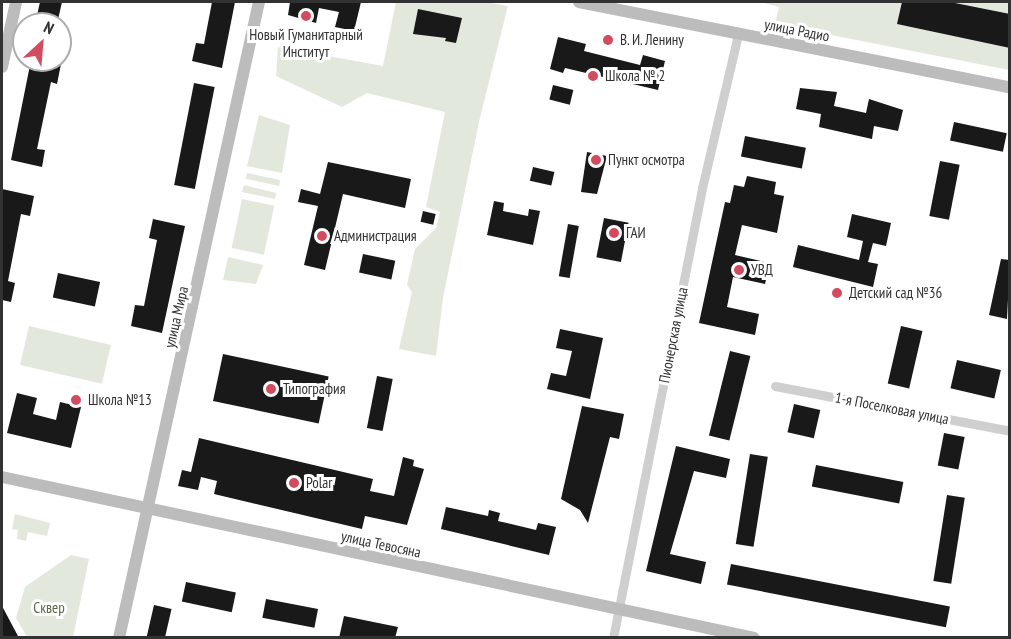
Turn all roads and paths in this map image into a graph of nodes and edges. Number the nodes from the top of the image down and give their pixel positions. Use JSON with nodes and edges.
{"nodes":[{"id":1,"x":16,"y":2,"type":"edge"},
{"id":2,"x":259,"y":2,"type":"edge"},
{"id":3,"x":579,"y":2,"type":"edge"},
{"id":4,"x":738,"y":34,"type":"junction"},
{"id":5,"x":2,"y":67,"type":"edge"},
{"id":6,"x":1010,"y":87,"type":"edge"},
{"id":7,"x":775,"y":386,"type":"dead end"},
{"id":8,"x":1010,"y":431,"type":"edge"},
{"id":9,"x":2,"y":477,"type":"edge"},
{"id":10,"x":147,"y":510,"type":"junction"},
{"id":11,"x":619,"y":610,"type":"junction"},
{"id":12,"x":119,"y":638,"type":"edge"},
{"id":13,"x":613,"y":638,"type":"edge"},
{"id":14,"x":754,"y":638,"type":"edge"}],
"edges":[{"from":1,"to":5,"type":"main road"},
{"from":2,"to":10,"type":"main road","name":"улица Мира"},
{"from":3,"to":4,"type":"main road","name":"улица Радио"},
{"from":4,"to":6,"type":"main road","name":"улица Радио"},
{"from":4,"to":11,"type":"street","name":"Пионерская улица"},
{"from":7,"to":8,"type":"street","name":"1-я Поселковая улица"},
{"from":9,"to":10,"type":"main road","name":"улица Тевосяна"},
{"from":10,"to":11,"type":"main road","name":"улица Тевосяна"},
{"from":10,"to":12,"type":"main road","name":"улица Мира"},
{"from":11,"to":13,"type":"street","name":"Пионерская улица"},
{"from":11,"to":14,"type":"main road","name":"улица Тевосяна"}]}
